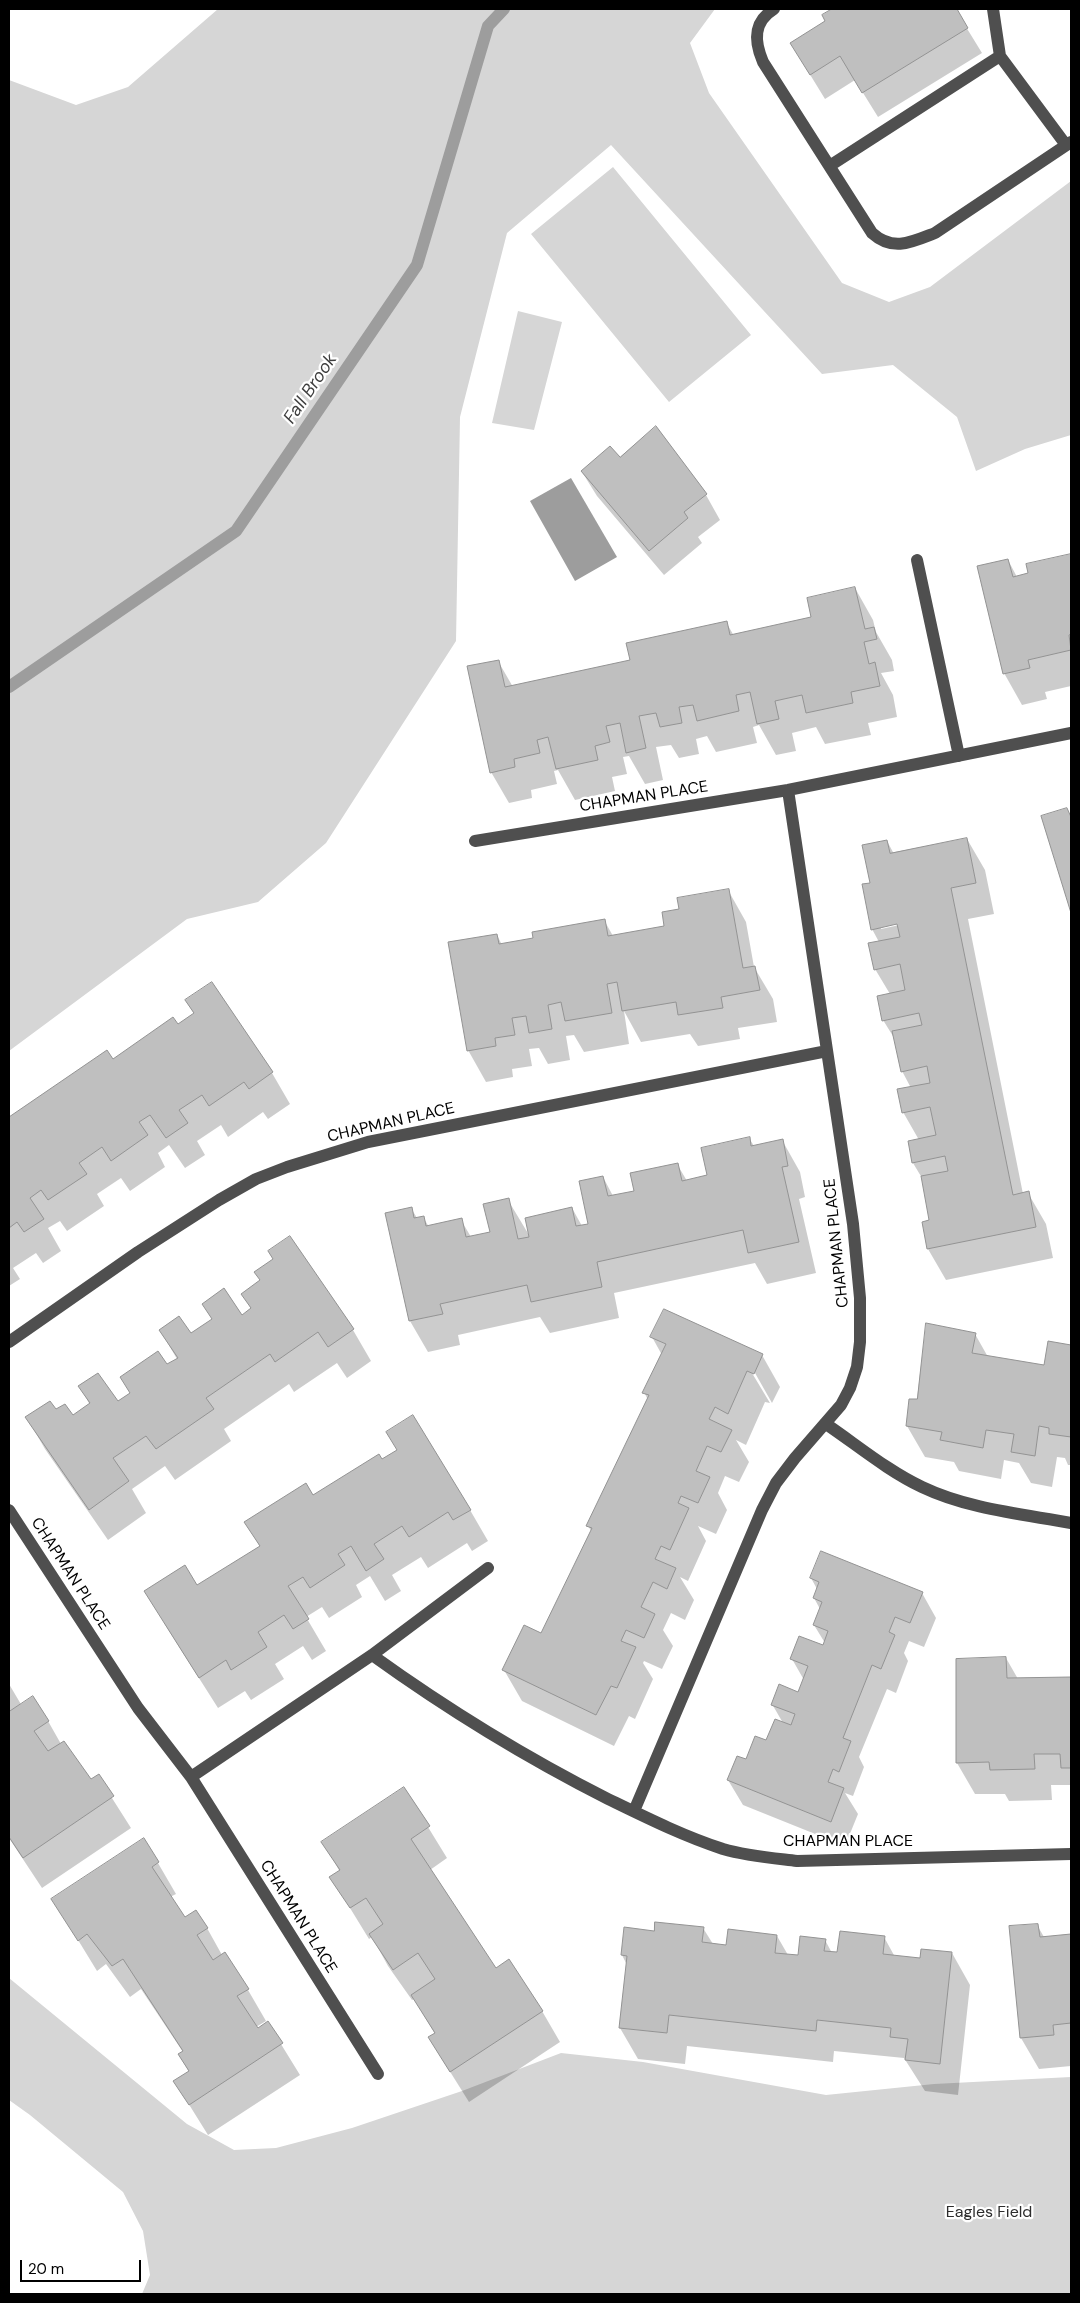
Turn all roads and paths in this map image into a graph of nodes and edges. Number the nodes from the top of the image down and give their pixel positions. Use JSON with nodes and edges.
{"nodes":[{"id":1,"x":774,"y":9,"type":"edge"},
{"id":2,"x":993,"y":9,"type":"edge"},
{"id":3,"x":1000,"y":56,"type":"junction"},
{"id":4,"x":1069,"y":143,"type":"edge"},
{"id":5,"x":830,"y":165,"type":"junction"},
{"id":6,"x":917,"y":560,"type":"dead end"},
{"id":7,"x":1071,"y":732,"type":"edge"},
{"id":8,"x":959,"y":756,"type":"junction"},
{"id":9,"x":788,"y":790,"type":"junction"},
{"id":10,"x":475,"y":841,"type":"dead end"},
{"id":11,"x":827,"y":1051,"type":"junction"},
{"id":12,"x":9,"y":1342,"type":"edge"},
{"id":13,"x":826,"y":1424,"type":"junction"},
{"id":14,"x":9,"y":1510,"type":"edge"},
{"id":15,"x":1071,"y":1523,"type":"edge"},
{"id":16,"x":488,"y":1568,"type":"dead end"},
{"id":17,"x":372,"y":1655,"type":"junction"},
{"id":18,"x":191,"y":1777,"type":"junction"},
{"id":19,"x":634,"y":1812,"type":"junction"},
{"id":20,"x":1071,"y":1854,"type":"edge"},
{"id":21,"x":378,"y":2074,"type":"dead end"}],
"edges":[{"from":1,"to":5,"type":"street"},
{"from":2,"to":3,"type":"street"},
{"from":3,"to":4,"type":"street"},
{"from":3,"to":5,"type":"street"},
{"from":4,"to":5,"type":"street"},
{"from":6,"to":8,"type":"street"},
{"from":7,"to":8,"type":"street","name":"CHAPMAN PLACE"},
{"from":8,"to":9,"type":"street","name":"CHAPMAN PLACE"},
{"from":9,"to":10,"type":"street","name":"CHAPMAN PLACE"},
{"from":9,"to":11,"type":"street","name":"CHAPMAN PLACE"},
{"from":11,"to":12,"type":"street","name":"CHAPMAN PLACE"},
{"from":11,"to":13,"type":"street","name":"CHAPMAN PLACE"},
{"from":13,"to":15,"type":"street"},
{"from":13,"to":19,"type":"street","name":"CHAPMAN PLACE"},
{"from":14,"to":18,"type":"street","name":"CHAPMAN PLACE"},
{"from":16,"to":17,"type":"street"},
{"from":17,"to":18,"type":"street"},
{"from":17,"to":19,"type":"street","name":"CHAPMAN PLACE"},
{"from":18,"to":21,"type":"street","name":"CHAPMAN PLACE"},
{"from":19,"to":20,"type":"street","name":"CHAPMAN PLACE"}]}
